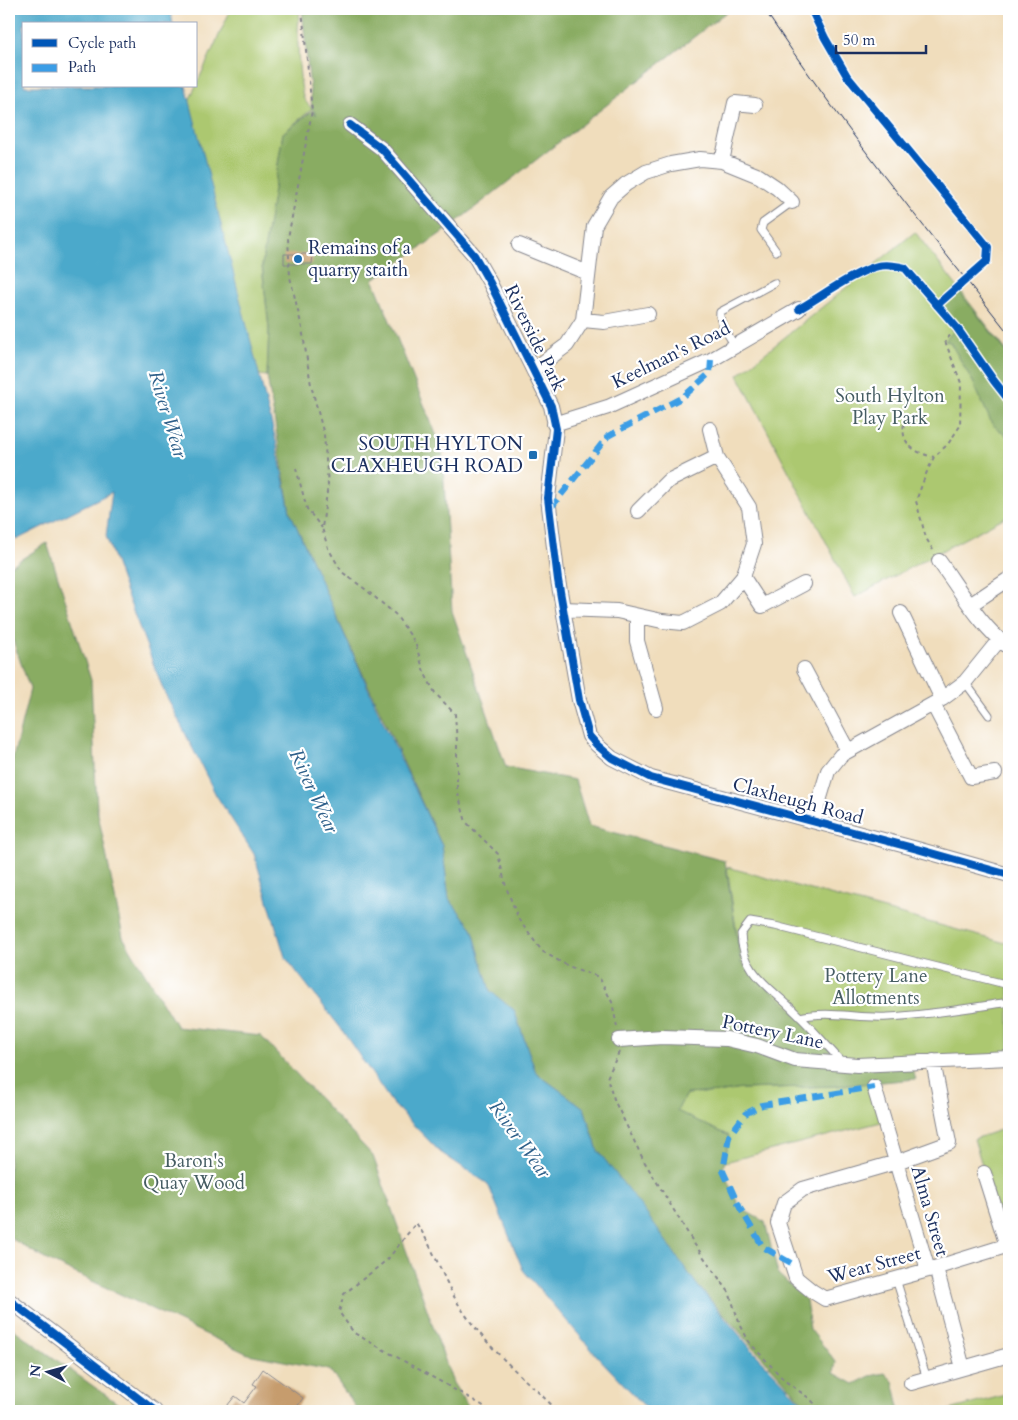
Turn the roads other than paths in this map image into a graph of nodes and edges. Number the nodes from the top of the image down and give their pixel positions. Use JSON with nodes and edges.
{"nodes":[{"id":1,"x":755,"y":105,"type":"dead end"},
{"id":2,"x":350,"y":125,"type":"dead end"},
{"id":3,"x":722,"y":161,"type":"junction"},
{"id":4,"x":792,"y":202,"type":"joint"},
{"id":5,"x":519,"y":245,"type":"dead end"},
{"id":6,"x":776,"y":250,"type":"dead end"},
{"id":7,"x":588,"y":273,"type":"junction"},
{"id":8,"x":774,"y":283,"type":"dead end"},
{"id":9,"x":799,"y":309,"type":"dead end"},
{"id":10,"x":648,"y":314,"type":"dead end"},
{"id":11,"x":583,"y":320,"type":"junction"},
{"id":12,"x":735,"y":346,"type":"junction"},
{"id":13,"x":533,"y":370,"type":"junction"},
{"id":14,"x":554,"y":424,"type":"junction"},
{"id":15,"x":710,"y":429,"type":"dead end"},
{"id":16,"x":717,"y":458,"type":"junction"},
{"id":17,"x":638,"y":511,"type":"dead end"},
{"id":18,"x":939,"y":561,"type":"road end"},
{"id":19,"x":743,"y":577,"type":"junction"},
{"id":20,"x":1009,"y":579,"type":"edge"},
{"id":21,"x":804,"y":584,"type":"dead end"},
{"id":22,"x":970,"y":604,"type":"junction"},
{"id":23,"x":563,"y":609,"type":"junction"},
{"id":24,"x":901,"y":612,"type":"dead end"},
{"id":25,"x":637,"y":616,"type":"junction"},
{"id":26,"x":1004,"y":643,"type":"edge"},
{"id":27,"x":804,"y":668,"type":"dead end"},
{"id":28,"x":965,"y":682,"type":"junction"},
{"id":29,"x":937,"y":701,"type":"junction"},
{"id":30,"x":656,"y":708,"type":"dead end"},
{"id":31,"x":989,"y":715,"type":"dead end"},
{"id":32,"x":589,"y":736,"type":"joint"},
{"id":33,"x":848,"y":751,"type":"junction"},
{"id":34,"x":995,"y":773,"type":"dead end"},
{"id":35,"x":812,"y":822,"type":"junction"},
{"id":36,"x":1009,"y":875,"type":"edge"},
{"id":37,"x":1009,"y":985,"type":"edge"},
{"id":38,"x":1009,"y":1002,"type":"edge"},
{"id":39,"x":800,"y":1017,"type":"junction"},
{"id":40,"x":619,"y":1040,"type":"road end"},
{"id":41,"x":1009,"y":1058,"type":"edge"},
{"id":42,"x":933,"y":1061,"type":"junction"},
{"id":43,"x":844,"y":1064,"type":"junction"},
{"id":44,"x":874,"y":1087,"type":"dead end"},
{"id":45,"x":897,"y":1162,"type":"junction"},
{"id":46,"x":984,"y":1173,"type":"dead end"},
{"id":47,"x":1008,"y":1245,"type":"edge"},
{"id":48,"x":932,"y":1269,"type":"junction"},
{"id":49,"x":896,"y":1279,"type":"junction"},
{"id":50,"x":9,"y":1300,"type":"edge"},
{"id":51,"x":1009,"y":1355,"type":"edge"},
{"id":52,"x":963,"y":1368,"type":"junction"},
{"id":53,"x":927,"y":1379,"type":"junction"},
{"id":54,"x":910,"y":1383,"type":"dead end"},
{"id":55,"x":155,"y":1411,"type":"edge"}],
"edges":[{"from":1,"to":3,"type":"street"},
{"from":2,"to":13,"type":"street","name":"Riverside Park"},
{"from":3,"to":4,"type":"street"},
{"from":3,"to":7,"type":"street"},
{"from":4,"to":6,"type":"lane"},
{"from":5,"to":7,"type":"street"},
{"from":7,"to":11,"type":"street"},
{"from":8,"to":12,"type":"lane"},
{"from":9,"to":12,"type":"street","name":"Keelman's Road"},
{"from":10,"to":11,"type":"street"},
{"from":11,"to":13,"type":"street"},
{"from":12,"to":14,"type":"street","name":"Keelman's Road"},
{"from":13,"to":14,"type":"street","name":"Riverside Park"},
{"from":14,"to":23,"type":"street","name":"Riverside Park"},
{"from":15,"to":16,"type":"street"},
{"from":16,"to":17,"type":"street"},
{"from":16,"to":19,"type":"street"},
{"from":18,"to":22,"type":"street"},
{"from":19,"to":21,"type":"street"},
{"from":19,"to":25,"type":"street"},
{"from":20,"to":22,"type":"street"},
{"from":22,"to":26,"type":"street"},
{"from":23,"to":25,"type":"street"},
{"from":23,"to":32,"type":"street","name":"Riverside Park"},
{"from":24,"to":29,"type":"street"},
{"from":25,"to":30,"type":"street"},
{"from":26,"to":28,"type":"street","name":"Claxheugh Road"},
{"from":27,"to":33,"type":"street"},
{"from":28,"to":29,"type":"street","name":"Claxheugh Road"},
{"from":28,"to":31,"type":"lane"},
{"from":29,"to":33,"type":"street","name":"Claxheugh Road"},
{"from":29,"to":34,"type":"street"},
{"from":32,"to":35,"type":"street","name":"Claxheugh Road"},
{"from":33,"to":35,"type":"street","name":"Claxheugh Road"},
{"from":35,"to":36,"type":"street","name":"Claxheugh Road"},
{"from":37,"to":39,"type":"lane"},
{"from":38,"to":39,"type":"lane"},
{"from":39,"to":43,"type":"lane"},
{"from":40,"to":43,"type":"street","name":"Pottery Lane"},
{"from":41,"to":42,"type":"street","name":"Pottery Lane"},
{"from":42,"to":43,"type":"street","name":"Pottery Lane"},
{"from":42,"to":45,"type":"street","name":"Wear Street"},
{"from":44,"to":45,"type":"street","name":"Alma Street"},
{"from":45,"to":48,"type":"street","name":"Alma Street"},
{"from":45,"to":49,"type":"street","name":"Wear Street"},
{"from":46,"to":47,"type":"street"},
{"from":47,"to":48,"type":"street","name":"Wear Street"},
{"from":48,"to":49,"type":"street","name":"Wear Street"},
{"from":48,"to":52,"type":"street","name":"Alma Street"},
{"from":49,"to":53,"type":"lane"},
{"from":50,"to":55,"type":"street"},
{"from":51,"to":52,"type":"street"},
{"from":52,"to":53,"type":"street"},
{"from":53,"to":54,"type":"street"}]}
